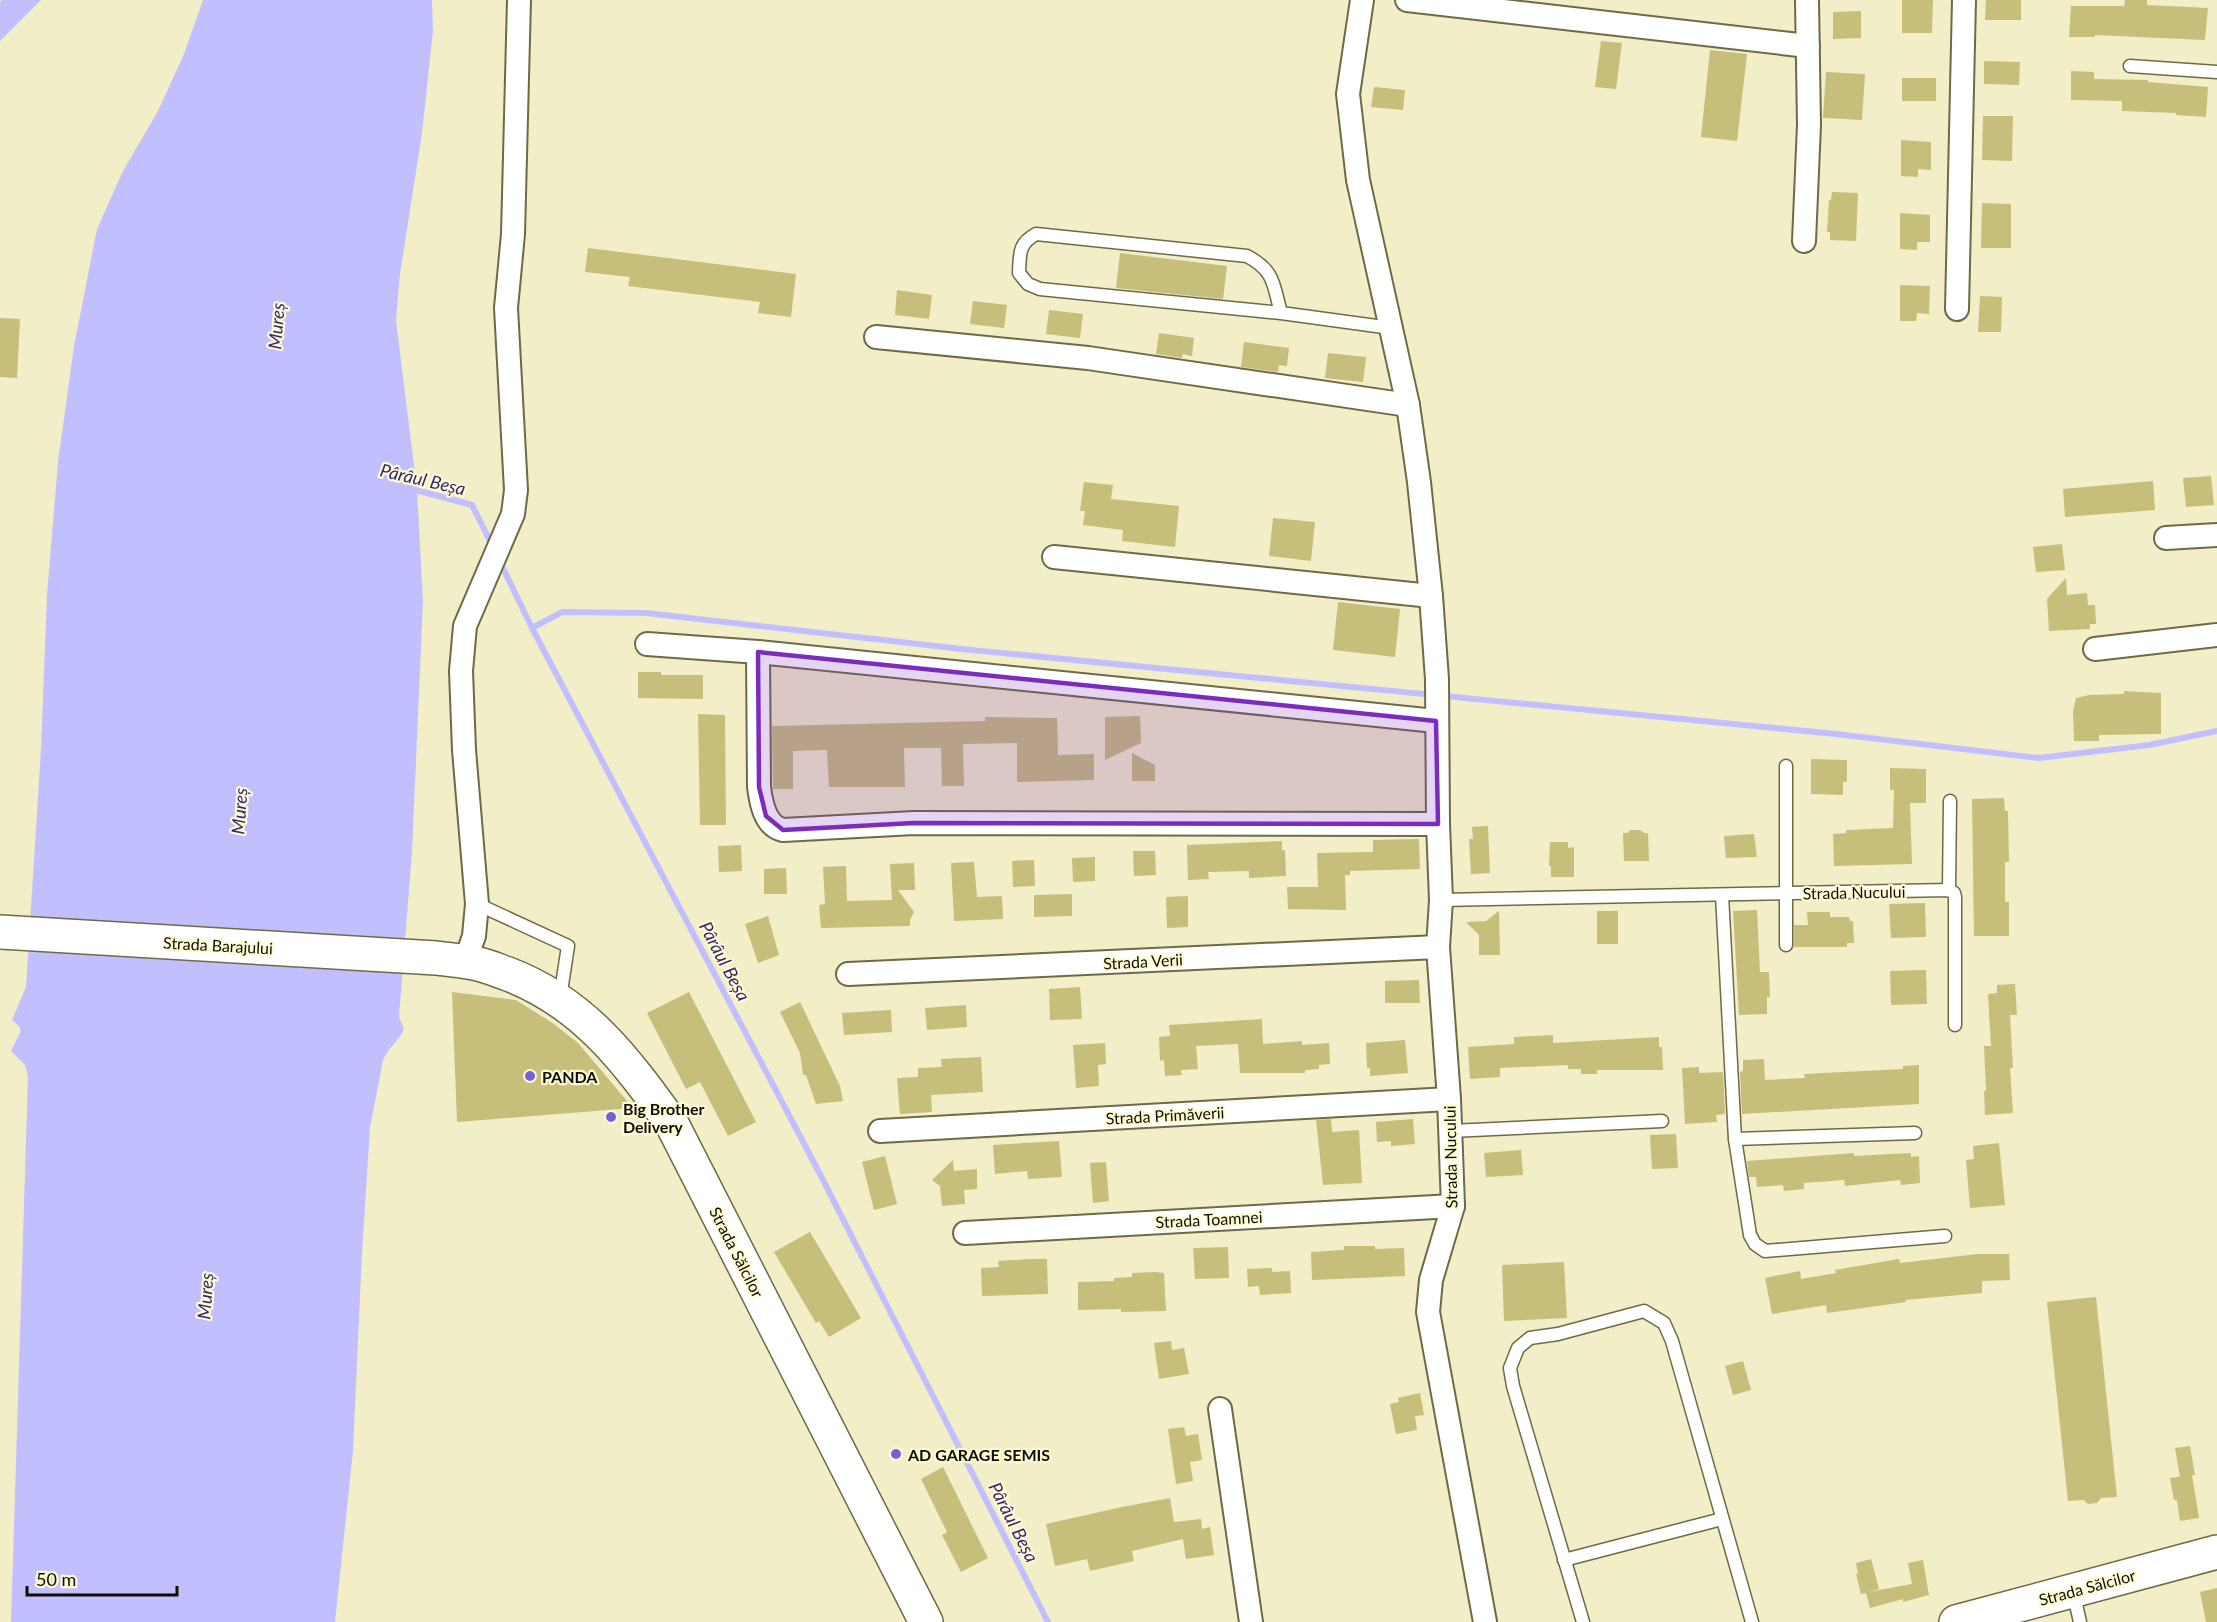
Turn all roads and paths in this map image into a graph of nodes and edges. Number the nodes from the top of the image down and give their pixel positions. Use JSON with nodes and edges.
{"nodes":[{"id":1,"x":519,"y":0,"type":"edge"},
{"id":2,"x":1362,"y":0,"type":"edge"},
{"id":3,"x":1407,"y":0,"type":"edge"},
{"id":4,"x":1807,"y":0,"type":"edge"},
{"id":5,"x":1964,"y":0,"type":"edge"},
{"id":6,"x":1808,"y":46,"type":"junction"},
{"id":7,"x":2130,"y":66,"type":"dead end"},
{"id":8,"x":2217,"y":72,"type":"edge"},
{"id":9,"x":1804,"y":241,"type":"dead end"},
{"id":10,"x":1957,"y":309,"type":"dead end"},
{"id":11,"x":1281,"y":313,"type":"junction"},
{"id":12,"x":1391,"y":328,"type":"junction"},
{"id":13,"x":876,"y":337,"type":"dead end"},
{"id":14,"x":1408,"y":405,"type":"junction"},
{"id":15,"x":2217,"y":535,"type":"edge"},
{"id":16,"x":2166,"y":538,"type":"dead end"},
{"id":17,"x":1054,"y":557,"type":"dead end"},
{"id":18,"x":1431,"y":596,"type":"junction"},
{"id":19,"x":2217,"y":635,"type":"edge"},
{"id":20,"x":647,"y":644,"type":"dead end"},
{"id":21,"x":2096,"y":649,"type":"dead end"},
{"id":22,"x":758,"y":652,"type":"junction"},
{"id":23,"x":1436,"y":715,"type":"junction"},
{"id":24,"x":1786,"y":766,"type":"dead end"},
{"id":25,"x":1950,"y":801,"type":"dead end"},
{"id":26,"x":1438,"y":824,"type":"junction"},
{"id":27,"x":1949,"y":890,"type":"junction"},
{"id":28,"x":1785,"y":894,"type":"junction"},
{"id":29,"x":1722,"y":895,"type":"junction"},
{"id":30,"x":1441,"y":900,"type":"junction"},
{"id":31,"x":477,"y":904,"type":"junction"},
{"id":32,"x":0,"y":932,"type":"edge"},
{"id":33,"x":1786,"y":945,"type":"dead end"},
{"id":34,"x":1438,"y":947,"type":"junction"},
{"id":35,"x":450,"y":960,"type":"junction"},
{"id":36,"x":848,"y":974,"type":"dead end"},
{"id":37,"x":560,"y":1000,"type":"junction"},
{"id":38,"x":1955,"y":1025,"type":"dead end"},
{"id":39,"x":1449,"y":1099,"type":"junction"},
{"id":40,"x":1662,"y":1121,"type":"dead end"},
{"id":41,"x":880,"y":1131,"type":"dead end"},
{"id":42,"x":1451,"y":1131,"type":"junction"},
{"id":43,"x":1915,"y":1133,"type":"dead end"},
{"id":44,"x":1735,"y":1139,"type":"junction"},
{"id":45,"x":1453,"y":1206,"type":"junction"},
{"id":46,"x":965,"y":1233,"type":"dead end"},
{"id":47,"x":1945,"y":1236,"type":"dead end"},
{"id":48,"x":1220,"y":1409,"type":"dead end"},
{"id":49,"x":1722,"y":1519,"type":"junction"},
{"id":50,"x":2217,"y":1552,"type":"edge"},
{"id":51,"x":1564,"y":1560,"type":"junction"},
{"id":52,"x":2073,"y":1590,"type":"junction"},
{"id":53,"x":926,"y":1622,"type":"edge"},
{"id":54,"x":1251,"y":1622,"type":"edge"},
{"id":55,"x":1485,"y":1622,"type":"edge"},
{"id":56,"x":1583,"y":1622,"type":"edge"},
{"id":57,"x":1752,"y":1622,"type":"edge"},
{"id":58,"x":1956,"y":1622,"type":"edge"},
{"id":59,"x":2080,"y":1622,"type":"edge"}],
"edges":[{"from":1,"to":31,"type":"street"},
{"from":2,"to":12,"type":"street","name":"Strada Nucului"},
{"from":3,"to":6,"type":"street"},
{"from":4,"to":6,"type":"street"},
{"from":5,"to":10,"type":"street"},
{"from":6,"to":9,"type":"street"},
{"from":7,"to":8,"type":"lane"},
{"from":11,"to":11,"type":"lane"},
{"from":11,"to":12,"type":"lane"},
{"from":12,"to":14,"type":"street","name":"Strada Nucului"},
{"from":13,"to":14,"type":"street"},
{"from":14,"to":18,"type":"street","name":"Strada Nucului"},
{"from":15,"to":16,"type":"street"},
{"from":17,"to":18,"type":"street"},
{"from":18,"to":23,"type":"street","name":"Strada Nucului"},
{"from":19,"to":21,"type":"street"},
{"from":20,"to":22,"type":"street"},
{"from":22,"to":23,"type":"street"},
{"from":22,"to":26,"type":"street"},
{"from":23,"to":26,"type":"street","name":"Strada Nucului"},
{"from":24,"to":28,"type":"lane"},
{"from":25,"to":27,"type":"lane"},
{"from":26,"to":30,"type":"street","name":"Strada Nucului"},
{"from":27,"to":28,"type":"lane","name":"Strada Nucului"},
{"from":27,"to":38,"type":"lane"},
{"from":28,"to":29,"type":"lane","name":"Strada Nucului"},
{"from":28,"to":33,"type":"lane"},
{"from":29,"to":30,"type":"lane","name":"Strada Nucului"},
{"from":29,"to":44,"type":"lane"},
{"from":30,"to":34,"type":"street","name":"Strada Nucului"},
{"from":31,"to":35,"type":"street"},
{"from":31,"to":37,"type":"lane"},
{"from":32,"to":35,"type":"main road","name":"Strada Barajului"},
{"from":34,"to":36,"type":"street","name":"Strada Verii"},
{"from":34,"to":39,"type":"street","name":"Strada Nucului"},
{"from":35,"to":37,"type":"main road","name":"Strada Sălcilor"},
{"from":37,"to":53,"type":"main road","name":"Strada Sălcilor"},
{"from":39,"to":41,"type":"street","name":"Strada Primăverii"},
{"from":39,"to":42,"type":"street","name":"Strada Nucului"},
{"from":40,"to":42,"type":"lane"},
{"from":42,"to":45,"type":"street","name":"Strada Nucului"},
{"from":43,"to":44,"type":"lane"},
{"from":44,"to":47,"type":"lane"},
{"from":45,"to":46,"type":"street","name":"Strada Toamnei"},
{"from":45,"to":55,"type":"street","name":"Strada Nucului"},
{"from":48,"to":54,"type":"street"},
{"from":49,"to":51,"type":"lane"},
{"from":49,"to":51,"type":"lane"},
{"from":49,"to":57,"type":"lane"},
{"from":50,"to":52,"type":"main road","name":"Strada Sălcilor"},
{"from":51,"to":56,"type":"lane"},
{"from":52,"to":58,"type":"main road","name":"Strada Sălcilor"},
{"from":52,"to":59,"type":"lane"}]}
